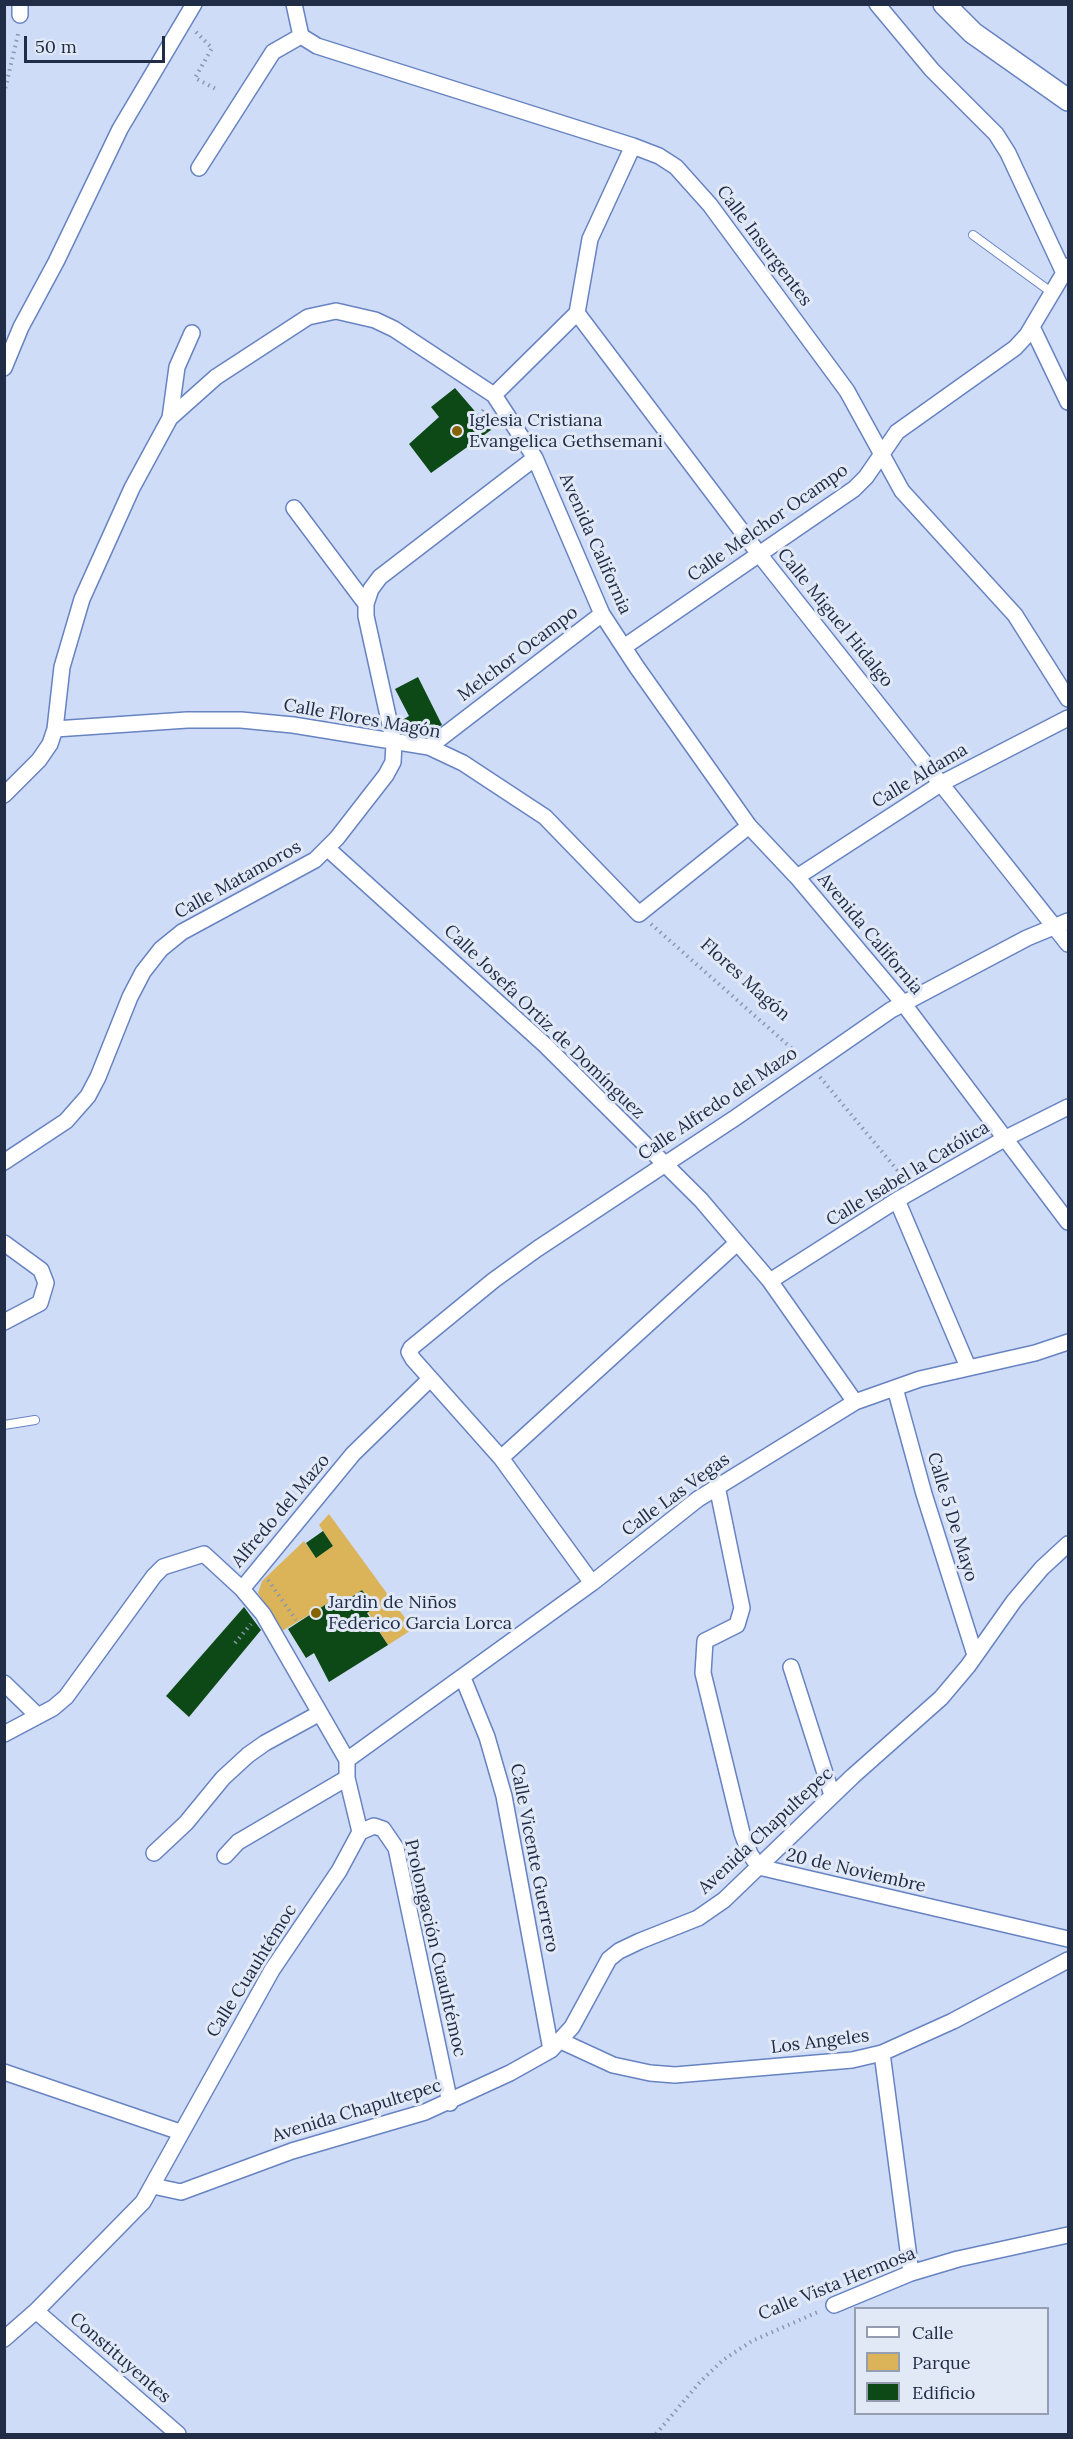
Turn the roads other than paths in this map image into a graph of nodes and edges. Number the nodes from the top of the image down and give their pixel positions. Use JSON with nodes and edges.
{"nodes":[{"id":1,"x":195,"y":4,"type":"edge"},
{"id":2,"x":294,"y":4,"type":"edge"},
{"id":3,"x":877,"y":4,"type":"edge"},
{"id":4,"x":944,"y":4,"type":"edge"},
{"id":5,"x":301,"y":36,"type":"junction"},
{"id":6,"x":1068,"y":100,"type":"edge"},
{"id":7,"x":633,"y":146,"type":"junction"},
{"id":8,"x":199,"y":168,"type":"dead end"},
{"id":9,"x":973,"y":235,"type":"dead end"},
{"id":10,"x":1066,"y":270,"type":"edge"},
{"id":11,"x":1052,"y":292,"type":"junction"},
{"id":12,"x":578,"y":313,"type":"junction"},
{"id":13,"x":1032,"y":327,"type":"junction"},
{"id":14,"x":192,"y":333,"type":"dead end"},
{"id":15,"x":4,"y":368,"type":"edge"},
{"id":16,"x":494,"y":396,"type":"junction"},
{"id":17,"x":1068,"y":402,"type":"edge"},
{"id":18,"x":170,"y":418,"type":"junction"},
{"id":19,"x":880,"y":455,"type":"junction"},
{"id":20,"x":535,"y":458,"type":"junction"},
{"id":21,"x":294,"y":508,"type":"dead end"},
{"id":22,"x":759,"y":554,"type":"junction"},
{"id":23,"x":366,"y":604,"type":"junction"},
{"id":24,"x":602,"y":614,"type":"junction"},
{"id":25,"x":624,"y":647,"type":"junction"},
{"id":26,"x":1068,"y":699,"type":"edge"},
{"id":27,"x":1068,"y":718,"type":"edge"},
{"id":28,"x":55,"y":729,"type":"junction"},
{"id":29,"x":394,"y":742,"type":"junction"},
{"id":30,"x":429,"y":747,"type":"junction"},
{"id":31,"x":942,"y":783,"type":"junction"},
{"id":32,"x":4,"y":795,"type":"edge"},
{"id":33,"x":749,"y":826,"type":"junction"},
{"id":34,"x":328,"y":849,"type":"junction"},
{"id":35,"x":796,"y":877,"type":"junction"},
{"id":36,"x":1062,"y":924,"type":"edge"},
{"id":37,"x":1068,"y":944,"type":"edge"},
{"id":38,"x":903,"y":1003,"type":"junction"},
{"id":39,"x":1068,"y":1107,"type":"edge"},
{"id":40,"x":1006,"y":1138,"type":"junction"},
{"id":41,"x":4,"y":1162,"type":"edge"},
{"id":42,"x":663,"y":1165,"type":"junction"},
{"id":43,"x":897,"y":1200,"type":"junction"},
{"id":44,"x":1068,"y":1222,"type":"edge"},
{"id":45,"x":4,"y":1243,"type":"edge"},
{"id":46,"x":737,"y":1243,"type":"junction"},
{"id":47,"x":770,"y":1281,"type":"junction"},
{"id":48,"x":4,"y":1322,"type":"edge"},
{"id":49,"x":1068,"y":1342,"type":"edge"},
{"id":50,"x":969,"y":1367,"type":"junction"},
{"id":51,"x":430,"y":1379,"type":"junction"},
{"id":52,"x":895,"y":1388,"type":"junction"},
{"id":53,"x":855,"y":1402,"type":"junction"},
{"id":54,"x":35,"y":1420,"type":"dead end"},
{"id":55,"x":4,"y":1425,"type":"edge"},
{"id":56,"x":501,"y":1458,"type":"junction"},
{"id":57,"x":717,"y":1486,"type":"junction"},
{"id":58,"x":1068,"y":1545,"type":"edge"},
{"id":59,"x":592,"y":1583,"type":"junction"},
{"id":60,"x":242,"y":1589,"type":"junction"},
{"id":61,"x":975,"y":1655,"type":"junction"},
{"id":62,"x":792,"y":1667,"type":"dead end"},
{"id":63,"x":463,"y":1678,"type":"junction"},
{"id":64,"x":4,"y":1683,"type":"edge"},
{"id":65,"x":320,"y":1713,"type":"junction"},
{"id":66,"x":38,"y":1716,"type":"junction"},
{"id":67,"x":4,"y":1734,"type":"edge"},
{"id":68,"x":347,"y":1760,"type":"junction"},
{"id":69,"x":347,"y":1778,"type":"junction"},
{"id":70,"x":832,"y":1795,"type":"junction"},
{"id":71,"x":360,"y":1832,"type":"junction"},
{"id":72,"x":154,"y":1853,"type":"dead end"},
{"id":73,"x":225,"y":1856,"type":"dead end"},
{"id":74,"x":759,"y":1867,"type":"junction"},
{"id":75,"x":1068,"y":1939,"type":"edge"},
{"id":76,"x":1068,"y":1960,"type":"edge"},
{"id":77,"x":556,"y":2045,"type":"junction"},
{"id":78,"x":882,"y":2054,"type":"junction"},
{"id":79,"x":4,"y":2073,"type":"edge"},
{"id":80,"x":450,"y":2103,"type":"junction"},
{"id":81,"x":180,"y":2132,"type":"junction"},
{"id":82,"x":153,"y":2186,"type":"junction"},
{"id":83,"x":1068,"y":2235,"type":"edge"},
{"id":84,"x":911,"y":2273,"type":"junction"},
{"id":85,"x":834,"y":2304,"type":"road end"},
{"id":86,"x":36,"y":2311,"type":"junction"},
{"id":87,"x":4,"y":2339,"type":"edge"},
{"id":88,"x":178,"y":2434,"type":"edge"}],
"edges":[{"from":1,"to":15,"type":"street"},
{"from":2,"to":5,"type":"street"},
{"from":3,"to":10,"type":"street"},
{"from":4,"to":6,"type":"main road"},
{"from":5,"to":7,"type":"street","name":"Calle Insurgentes"},
{"from":5,"to":8,"type":"street"},
{"from":7,"to":12,"type":"street"},
{"from":7,"to":19,"type":"street","name":"Calle Insurgentes"},
{"from":9,"to":11,"type":"lane"},
{"from":10,"to":11,"type":"street","name":"Calle Melchor Ocampo"},
{"from":11,"to":13,"type":"street","name":"Calle Melchor Ocampo"},
{"from":12,"to":16,"type":"street"},
{"from":12,"to":22,"type":"street","name":"Calle Miguel Hidalgo"},
{"from":13,"to":17,"type":"street"},
{"from":13,"to":19,"type":"street","name":"Calle Melchor Ocampo"},
{"from":14,"to":18,"type":"street"},
{"from":16,"to":18,"type":"street","name":"Avenida California"},
{"from":16,"to":20,"type":"street","name":"Avenida California"},
{"from":18,"to":28,"type":"street","name":"Avenida California"},
{"from":19,"to":22,"type":"street","name":"Calle Melchor Ocampo"},
{"from":19,"to":26,"type":"street","name":"Calle Insurgentes"},
{"from":20,"to":23,"type":"street"},
{"from":20,"to":24,"type":"street","name":"Avenida California"},
{"from":21,"to":23,"type":"street"},
{"from":22,"to":25,"type":"street","name":"Calle Melchor Ocampo"},
{"from":22,"to":31,"type":"street","name":"Calle Miguel Hidalgo"},
{"from":23,"to":29,"type":"street","name":"Calle Matamoros"},
{"from":24,"to":25,"type":"street","name":"Avenida California"},
{"from":24,"to":30,"type":"street","name":"Melchor Ocampo"},
{"from":25,"to":33,"type":"street","name":"Avenida California"},
{"from":27,"to":31,"type":"street","name":"Calle Aldama"},
{"from":28,"to":29,"type":"street","name":"Calle Flores Magón"},
{"from":28,"to":32,"type":"street","name":"Avenida California"},
{"from":29,"to":30,"type":"street","name":"Calle Flores Magón"},
{"from":29,"to":34,"type":"street","name":"Calle Matamoros"},
{"from":30,"to":33,"type":"street","name":"Calle Flores Magón"},
{"from":31,"to":35,"type":"street","name":"Calle Aldama"},
{"from":31,"to":36,"type":"street","name":"Calle Miguel Hidalgo"},
{"from":33,"to":35,"type":"street","name":"Avenida California"},
{"from":34,"to":41,"type":"street","name":"Calle Matamoros"},
{"from":34,"to":42,"type":"street","name":"Calle Josefa Ortiz de Domínguez"},
{"from":35,"to":38,"type":"street","name":"Avenida California"},
{"from":36,"to":37,"type":"street","name":"Calle Miguel Hidalgo"},
{"from":36,"to":38,"type":"street","name":"Calle Alfredo del Mazo"},
{"from":38,"to":40,"type":"street","name":"Avenida California"},
{"from":38,"to":42,"type":"street","name":"Calle Alfredo del Mazo"},
{"from":39,"to":40,"type":"street","name":"Calle Isabel la Católica"},
{"from":40,"to":43,"type":"street","name":"Calle Isabel la Católica"},
{"from":40,"to":44,"type":"street","name":"Avenida California"},
{"from":42,"to":46,"type":"street","name":"Calle Josefa Ortiz de Domínguez"},
{"from":42,"to":51,"type":"street","name":"Calle Alfredo del Mazo"},
{"from":43,"to":47,"type":"street","name":"Calle Isabel la Católica"},
{"from":43,"to":50,"type":"street"},
{"from":45,"to":48,"type":"street"},
{"from":46,"to":47,"type":"street","name":"Calle Josefa Ortiz de Domínguez"},
{"from":46,"to":56,"type":"street"},
{"from":47,"to":53,"type":"street","name":"Calle Josefa Ortiz de Domínguez"},
{"from":49,"to":50,"type":"street","name":"Calle Las Vegas"},
{"from":50,"to":52,"type":"street","name":"Calle Las Vegas"},
{"from":51,"to":56,"type":"street"},
{"from":51,"to":60,"type":"street","name":"Alfredo del Mazo"},
{"from":52,"to":53,"type":"street","name":"Calle Las Vegas"},
{"from":52,"to":61,"type":"street","name":"Calle 5 De Mayo"},
{"from":53,"to":57,"type":"street","name":"Calle Las Vegas"},
{"from":54,"to":55,"type":"lane"},
{"from":56,"to":59,"type":"street"},
{"from":57,"to":59,"type":"street","name":"Calle Las Vegas"},
{"from":57,"to":74,"type":"street","name":"20 de Noviembre"},
{"from":58,"to":61,"type":"street","name":"Avenida Chapultepec"},
{"from":59,"to":63,"type":"street","name":"Calle Las Vegas"},
{"from":60,"to":65,"type":"street"},
{"from":60,"to":66,"type":"street","name":"Alfredo del Mazo"},
{"from":61,"to":70,"type":"street","name":"Avenida Chapultepec"},
{"from":62,"to":70,"type":"street"},
{"from":63,"to":68,"type":"street","name":"Calle Las Vegas"},
{"from":63,"to":77,"type":"street","name":"Calle Vicente Guerrero"},
{"from":64,"to":66,"type":"street"},
{"from":65,"to":68,"type":"street"},
{"from":65,"to":72,"type":"street"},
{"from":66,"to":67,"type":"street","name":"Alfredo del Mazo"},
{"from":68,"to":69,"type":"street"},
{"from":69,"to":71,"type":"street"},
{"from":69,"to":73,"type":"street"},
{"from":70,"to":74,"type":"street","name":"Avenida Chapultepec"},
{"from":71,"to":80,"type":"street","name":"Prolongación Cuauhtémoc"},
{"from":71,"to":81,"type":"street","name":"Calle Cuauhtémoc"},
{"from":74,"to":75,"type":"street","name":"20 de Noviembre"},
{"from":74,"to":77,"type":"street","name":"Avenida Chapultepec"},
{"from":76,"to":78,"type":"street","name":"Los Angeles"},
{"from":77,"to":78,"type":"street","name":"Los Angeles"},
{"from":77,"to":80,"type":"street","name":"Avenida Chapultepec"},
{"from":78,"to":84,"type":"street"},
{"from":79,"to":81,"type":"street"},
{"from":80,"to":82,"type":"street","name":"Avenida Chapultepec"},
{"from":81,"to":82,"type":"street","name":"Calle Cuauhtémoc"},
{"from":82,"to":86,"type":"street","name":"Calle Cuauhtémoc"},
{"from":83,"to":84,"type":"street","name":"Calle Vista Hermosa"},
{"from":84,"to":85,"type":"street","name":"Calle Vista Hermosa"},
{"from":86,"to":87,"type":"street","name":"Calle Cuauhtémoc"},
{"from":86,"to":88,"type":"street","name":"Constituyentes"}]}
